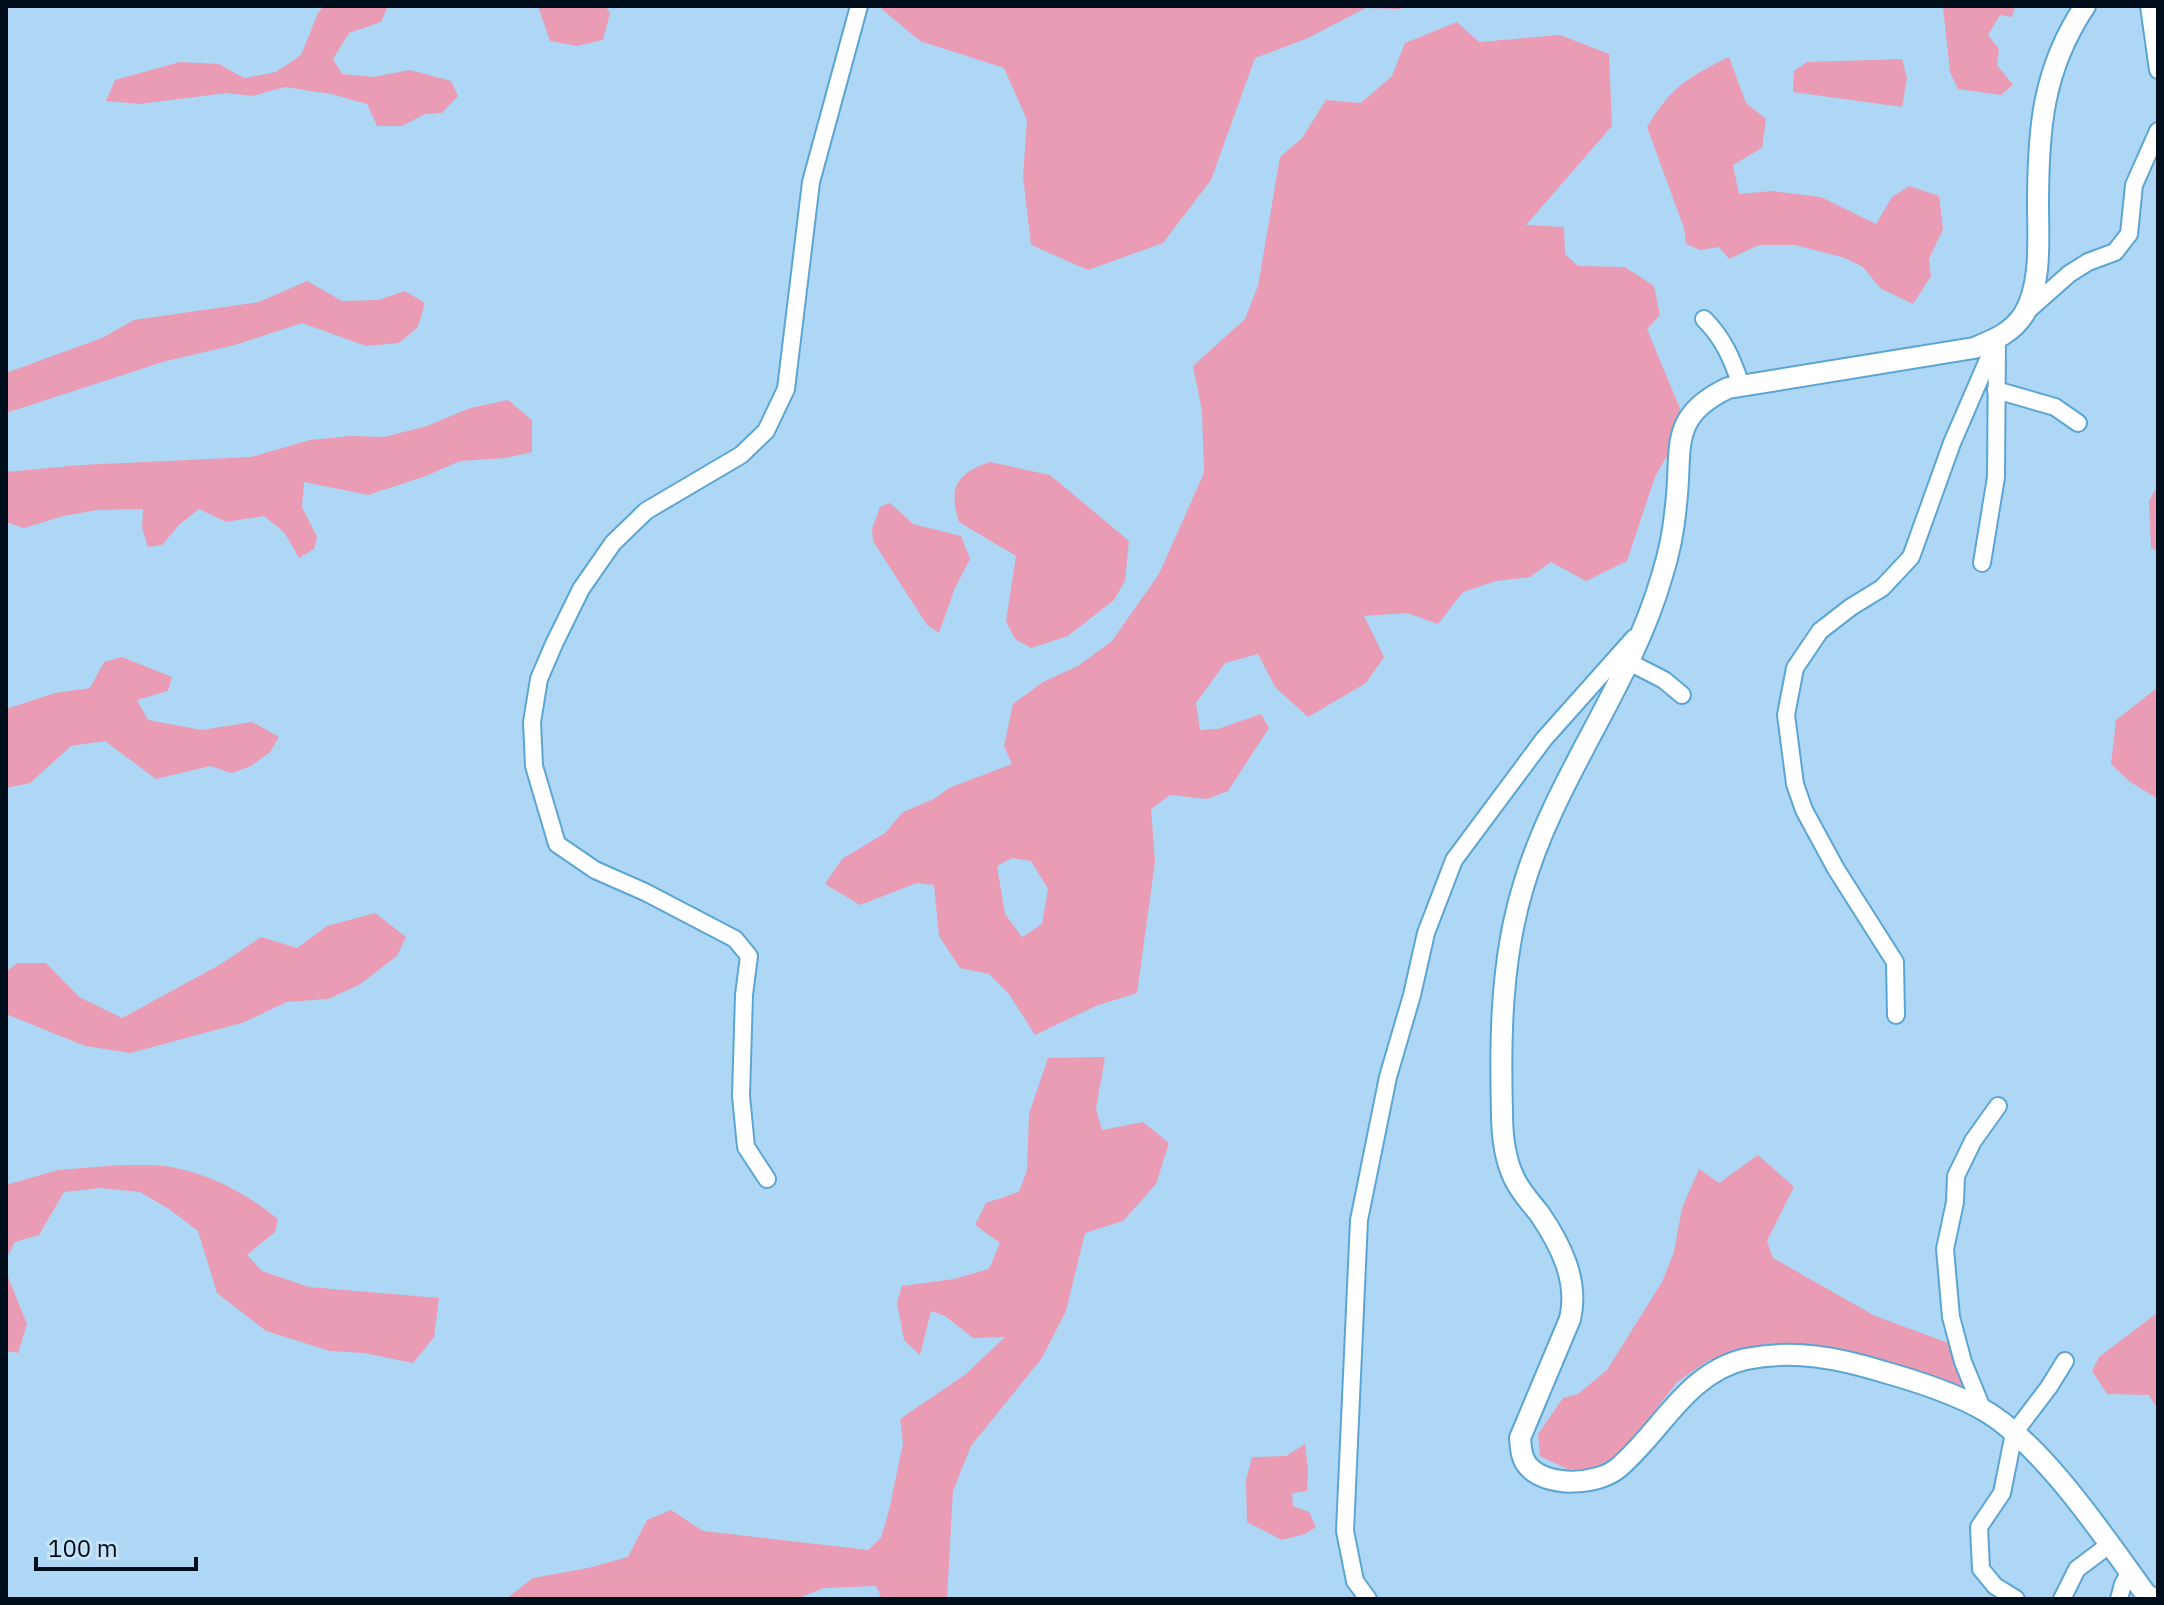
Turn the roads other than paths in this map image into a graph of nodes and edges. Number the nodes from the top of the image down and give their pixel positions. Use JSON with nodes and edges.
{"nodes":[{"id":1,"x":859,"y":6,"type":"edge"},
{"id":2,"x":2085,"y":6,"type":"edge"},
{"id":3,"x":2149,"y":6,"type":"edge"},
{"id":4,"x":2158,"y":70,"type":"edge"},
{"id":5,"x":2158,"y":131,"type":"edge"},
{"id":6,"x":2024,"y":314,"type":"junction"},
{"id":7,"x":1704,"y":319,"type":"dead end"},
{"id":8,"x":1997,"y":339,"type":"junction"},
{"id":9,"x":1741,"y":385,"type":"junction"},
{"id":10,"x":1996,"y":390,"type":"junction"},
{"id":11,"x":2078,"y":423,"type":"dead end"},
{"id":12,"x":1982,"y":563,"type":"dead end"},
{"id":13,"x":1648,"y":622,"type":"junction"},
{"id":14,"x":1629,"y":662,"type":"junction"},
{"id":15,"x":1682,"y":695,"type":"dead end"},
{"id":16,"x":1896,"y":1015,"type":"dead end"},
{"id":17,"x":1998,"y":1106,"type":"dead end"},
{"id":18,"x":767,"y":1179,"type":"dead end"},
{"id":19,"x":2065,"y":1361,"type":"dead end"},
{"id":20,"x":1982,"y":1408,"type":"junction"},
{"id":21,"x":2014,"y":1433,"type":"junction"},
{"id":22,"x":2109,"y":1545,"type":"junction"},
{"id":23,"x":2130,"y":1572,"type":"junction"},
{"id":24,"x":1368,"y":1599,"type":"edge"},
{"id":25,"x":2016,"y":1599,"type":"edge"},
{"id":26,"x":2062,"y":1599,"type":"edge"},
{"id":27,"x":2119,"y":1599,"type":"edge"},
{"id":28,"x":2153,"y":1599,"type":"edge"}],
"edges":[{"from":1,"to":18,"type":"street"},
{"from":2,"to":6,"type":"main road"},
{"from":3,"to":4,"type":"street"},
{"from":5,"to":6,"type":"street"},
{"from":6,"to":8,"type":"main road"},
{"from":7,"to":9,"type":"street"},
{"from":8,"to":9,"type":"main road"},
{"from":8,"to":10,"type":"street"},
{"from":8,"to":16,"type":"street"},
{"from":9,"to":13,"type":"main road"},
{"from":10,"to":11,"type":"street"},
{"from":10,"to":12,"type":"street"},
{"from":13,"to":14,"type":"main road"},
{"from":13,"to":24,"type":"street"},
{"from":14,"to":15,"type":"street"},
{"from":14,"to":20,"type":"main road"},
{"from":17,"to":20,"type":"street"},
{"from":19,"to":21,"type":"street"},
{"from":20,"to":21,"type":"main road"},
{"from":21,"to":22,"type":"main road"},
{"from":21,"to":25,"type":"street"},
{"from":22,"to":23,"type":"main road"},
{"from":22,"to":26,"type":"street"},
{"from":23,"to":27,"type":"street"},
{"from":23,"to":28,"type":"main road"}]}
